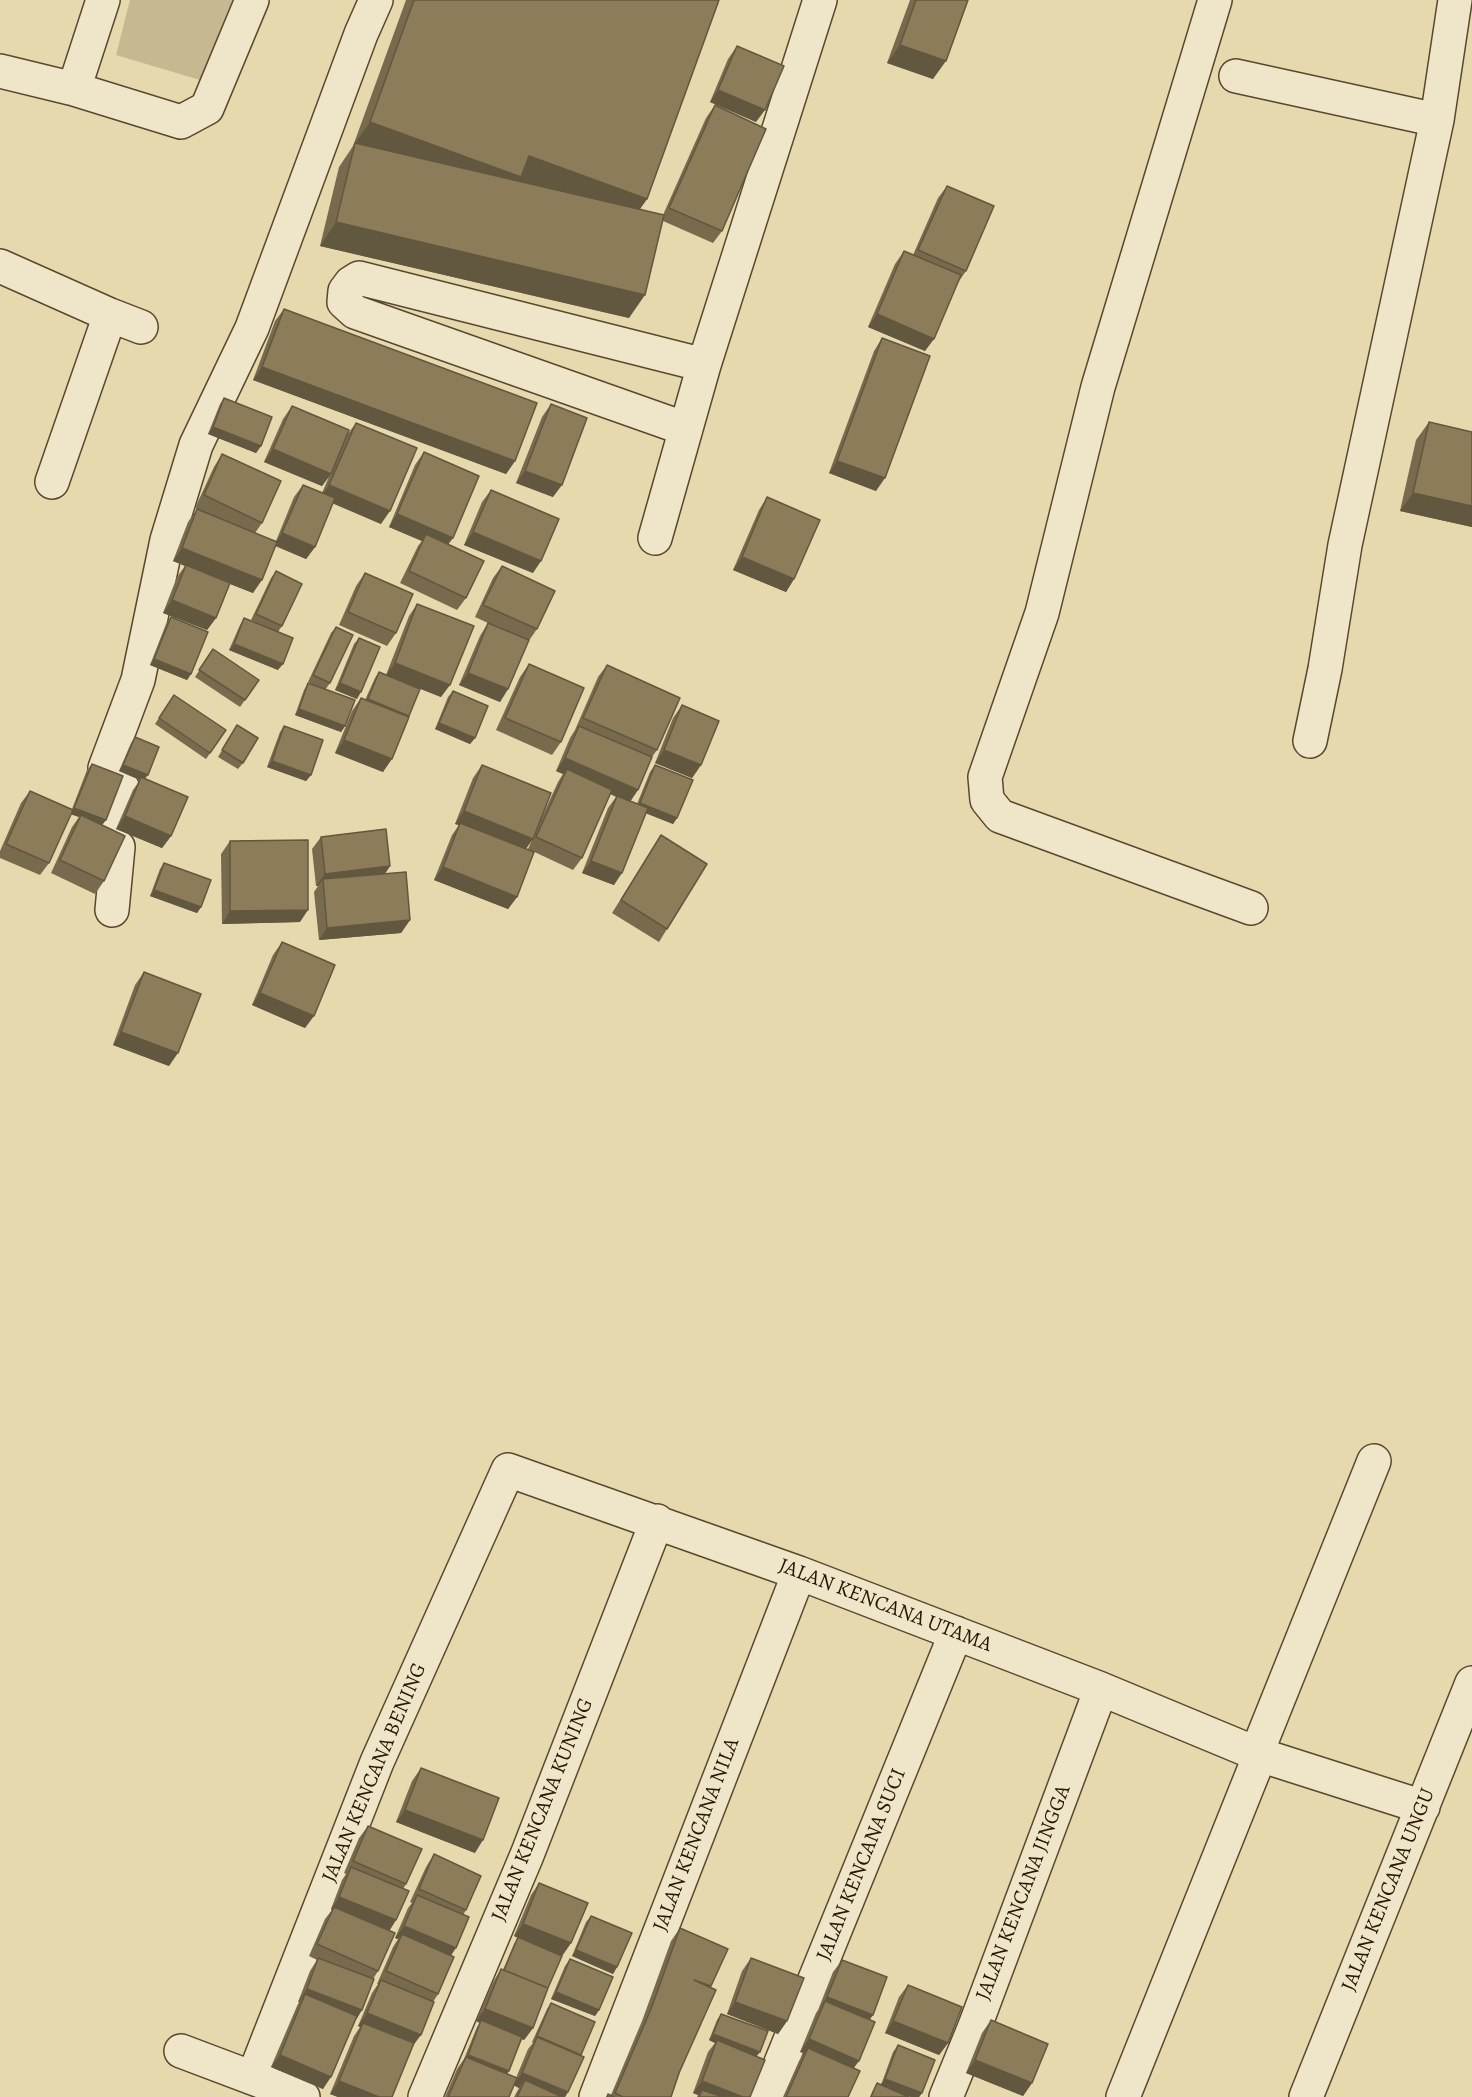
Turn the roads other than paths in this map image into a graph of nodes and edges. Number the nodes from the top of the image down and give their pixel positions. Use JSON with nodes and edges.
{"nodes":[{"id":1,"x":103,"y":0,"type":"edge"},
{"id":2,"x":252,"y":0,"type":"edge"},
{"id":3,"x":376,"y":0,"type":"edge"},
{"id":4,"x":820,"y":0,"type":"edge"},
{"id":5,"x":1215,"y":0,"type":"edge"},
{"id":6,"x":1455,"y":0,"type":"edge"},
{"id":7,"x":0,"y":71,"type":"edge"},
{"id":8,"x":1236,"y":76,"type":"dead end"},
{"id":9,"x":74,"y":89,"type":"junction"},
{"id":10,"x":1437,"y":120,"type":"junction"},
{"id":11,"x":0,"y":266,"type":"edge"},
{"id":12,"x":110,"y":315,"type":"junction"},
{"id":13,"x":141,"y":327,"type":"dead end"},
{"id":14,"x":704,"y":365,"type":"junction"},
{"id":15,"x":686,"y":429,"type":"junction"},
{"id":16,"x":52,"y":482,"type":"dead end"},
{"id":17,"x":655,"y":538,"type":"dead end"},
{"id":18,"x":1310,"y":741,"type":"dead end"},
{"id":19,"x":1251,"y":908,"type":"dead end"},
{"id":20,"x":112,"y":910,"type":"dead end"},
{"id":21,"x":1374,"y":1461,"type":"dead end"},
{"id":22,"x":506,"y":1472,"type":"joint"},
{"id":23,"x":657,"y":1521,"type":"junction"},
{"id":24,"x":799,"y":1573,"type":"junction"},
{"id":25,"x":956,"y":1633,"type":"junction"},
{"id":26,"x":1472,"y":1683,"type":"edge"},
{"id":27,"x":1101,"y":1689,"type":"junction"},
{"id":28,"x":1260,"y":1755,"type":"junction"},
{"id":29,"x":1423,"y":1808,"type":"junction"},
{"id":30,"x":182,"y":2051,"type":"dead end"},
{"id":31,"x":253,"y":2078,"type":"junction"},
{"id":32,"x":303,"y":2097,"type":"edge"},
{"id":33,"x":425,"y":2097,"type":"edge"},
{"id":34,"x":596,"y":2097,"type":"edge"},
{"id":35,"x":767,"y":2097,"type":"edge"},
{"id":36,"x":946,"y":2097,"type":"edge"},
{"id":37,"x":1123,"y":2097,"type":"edge"},
{"id":38,"x":1306,"y":2097,"type":"edge"}],
"edges":[{"from":1,"to":9,"type":"street"},
{"from":2,"to":9,"type":"street"},
{"from":3,"to":20,"type":"street"},
{"from":4,"to":14,"type":"street"},
{"from":5,"to":19,"type":"street"},
{"from":6,"to":10,"type":"street"},
{"from":7,"to":9,"type":"street"},
{"from":8,"to":10,"type":"street"},
{"from":10,"to":18,"type":"street"},
{"from":11,"to":12,"type":"street"},
{"from":12,"to":13,"type":"street"},
{"from":12,"to":16,"type":"street"},
{"from":14,"to":15,"type":"street"},
{"from":14,"to":15,"type":"street"},
{"from":15,"to":17,"type":"street"},
{"from":21,"to":28,"type":"street"},
{"from":22,"to":23,"type":"street","name":"JALAN KENCANA UTAMA"},
{"from":22,"to":31,"type":"street","name":"JALAN KENCANA BENING"},
{"from":23,"to":24,"type":"street","name":"JALAN KENCANA UTAMA"},
{"from":23,"to":33,"type":"street","name":"JALAN KENCANA KUNING"},
{"from":24,"to":25,"type":"street","name":"JALAN KENCANA UTAMA"},
{"from":24,"to":34,"type":"street","name":"JALAN KENCANA NILA"},
{"from":25,"to":27,"type":"street","name":"JALAN KENCANA UTAMA"},
{"from":25,"to":35,"type":"street","name":"JALAN KENCANA SUCI"},
{"from":26,"to":29,"type":"street","name":"JALAN KENCANA UNGU"},
{"from":27,"to":28,"type":"street","name":"JALAN KENCANA UTAMA"},
{"from":27,"to":36,"type":"street","name":"JALAN KENCANA JINGGA"},
{"from":28,"to":29,"type":"street","name":"JALAN KENCANA UTAMA"},
{"from":28,"to":37,"type":"street"},
{"from":29,"to":38,"type":"street","name":"JALAN KENCANA UNGU"},
{"from":30,"to":31,"type":"street"},
{"from":31,"to":32,"type":"street"}]}
